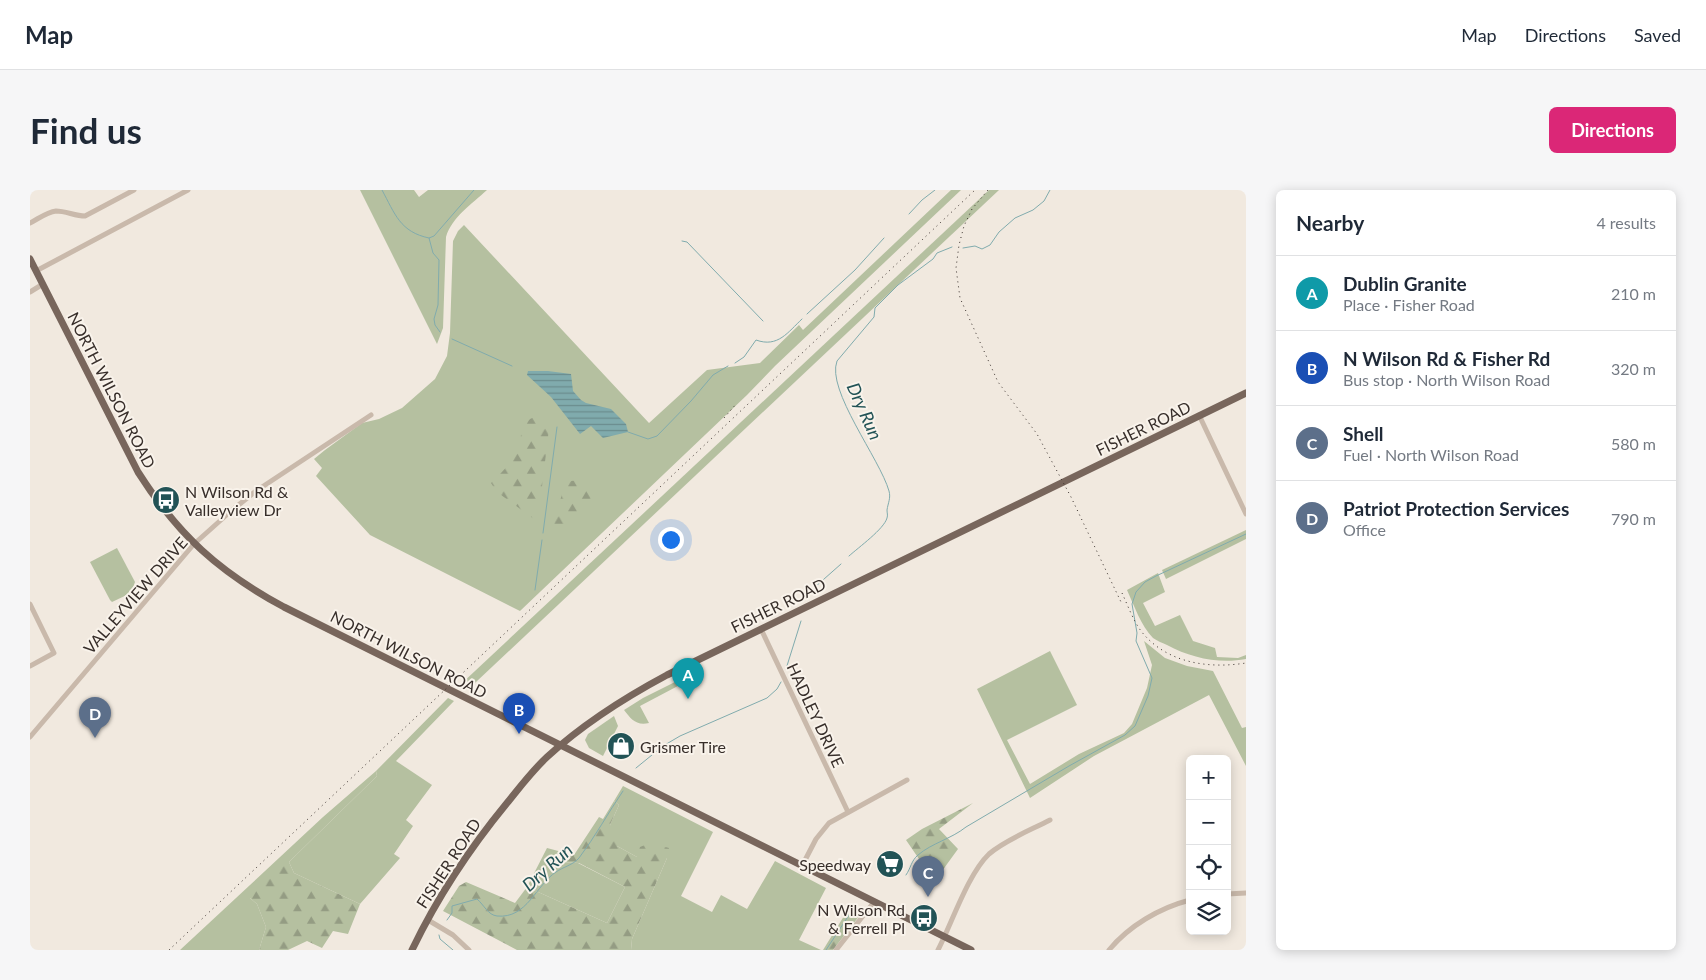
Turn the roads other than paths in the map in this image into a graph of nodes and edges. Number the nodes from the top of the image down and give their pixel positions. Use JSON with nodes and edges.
{"nodes":[{"id":1,"x":134,"y":190,"type":"edge"},
{"id":2,"x":188,"y":190,"type":"edge"},
{"id":3,"x":30,"y":223,"type":"edge"},
{"id":4,"x":30,"y":259,"type":"edge"},
{"id":5,"x":36,"y":271,"type":"junction"},
{"id":6,"x":43,"y":284,"type":"junction"},
{"id":7,"x":30,"y":292,"type":"edge"},
{"id":8,"x":1246,"y":393,"type":"edge"},
{"id":9,"x":371,"y":415,"type":"dead end"},
{"id":10,"x":1199,"y":415,"type":"junction"},
{"id":11,"x":1246,"y":514,"type":"edge"},
{"id":12,"x":194,"y":544,"type":"junction"},
{"id":13,"x":30,"y":604,"type":"edge"},
{"id":14,"x":761,"y":628,"type":"junction"},
{"id":15,"x":30,"y":666,"type":"edge"},
{"id":16,"x":31,"y":734,"type":"edge"},
{"id":17,"x":560,"y":746,"type":"junction"},
{"id":18,"x":907,"y":780,"type":"dead end"},
{"id":19,"x":848,"y":812,"type":"junction"},
{"id":20,"x":1050,"y":820,"type":"dead end"},
{"id":21,"x":802,"y":866,"type":"junction"},
{"id":22,"x":1246,"y":893,"type":"edge"},
{"id":23,"x":1231,"y":894,"type":"edge"},
{"id":24,"x":1186,"y":901,"type":"edge"},
{"id":25,"x":874,"y":902,"type":"junction"},
{"id":26,"x":428,"y":920,"type":"junction"},
{"id":27,"x":945,"y":937,"type":"junction"},
{"id":28,"x":412,"y":950,"type":"edge"},
{"id":29,"x":469,"y":950,"type":"edge"},
{"id":30,"x":836,"y":950,"type":"edge"},
{"id":31,"x":938,"y":950,"type":"edge"},
{"id":32,"x":971,"y":950,"type":"edge"},
{"id":33,"x":1109,"y":950,"type":"edge"}],
"edges":[{"from":1,"to":3,"type":"street"},
{"from":2,"to":5,"type":"street"},
{"from":4,"to":5,"type":"main road","name":"NORTH WILSON ROAD"},
{"from":5,"to":6,"type":"main road","name":"NORTH WILSON ROAD"},
{"from":6,"to":7,"type":"street"},
{"from":6,"to":12,"type":"main road","name":"NORTH WILSON ROAD"},
{"from":8,"to":10,"type":"main road","name":"FISHER ROAD"},
{"from":9,"to":12,"type":"street","name":"VALLEYVIEW DRIVE"},
{"from":10,"to":11,"type":"street"},
{"from":10,"to":14,"type":"main road","name":"FISHER ROAD"},
{"from":12,"to":16,"type":"street","name":"VALLEYVIEW DRIVE"},
{"from":12,"to":17,"type":"main road","name":"NORTH WILSON ROAD"},
{"from":13,"to":15,"type":"street"},
{"from":14,"to":17,"type":"main road","name":"FISHER ROAD"},
{"from":14,"to":19,"type":"street","name":"HADLEY DRIVE"},
{"from":17,"to":21,"type":"main road","name":"NORTH WILSON ROAD"},
{"from":17,"to":26,"type":"main road","name":"FISHER ROAD"},
{"from":18,"to":19,"type":"street"},
{"from":19,"to":21,"type":"street"},
{"from":20,"to":27,"type":"street"},
{"from":21,"to":25,"type":"main road","name":"NORTH WILSON ROAD"},
{"from":22,"to":23,"type":"street"},
{"from":24,"to":33,"type":"street"},
{"from":25,"to":27,"type":"main road","name":"NORTH WILSON ROAD"},
{"from":25,"to":30,"type":"street"},
{"from":26,"to":28,"type":"main road","name":"FISHER ROAD"},
{"from":26,"to":29,"type":"street"},
{"from":27,"to":31,"type":"street"},
{"from":27,"to":32,"type":"main road","name":"NORTH WILSON ROAD"}]}
